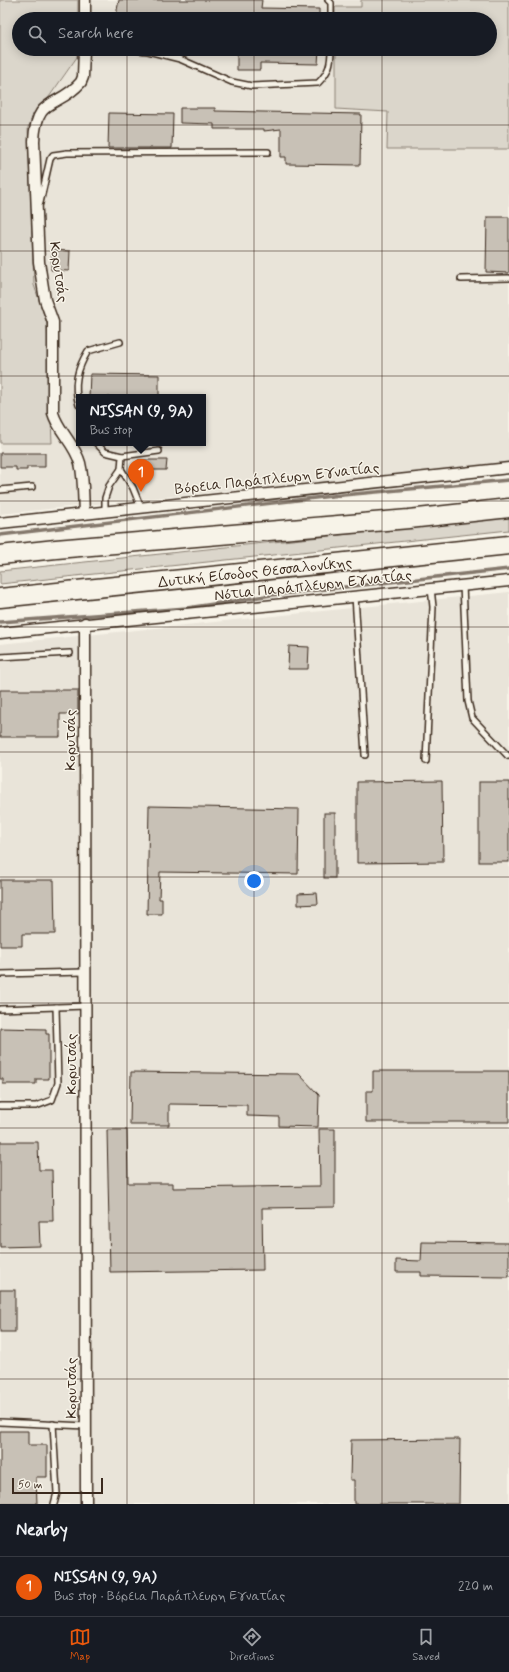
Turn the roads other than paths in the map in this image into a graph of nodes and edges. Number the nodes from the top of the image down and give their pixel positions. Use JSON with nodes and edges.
{"nodes":[{"id":1,"x":85,"y":0,"type":"edge"},
{"id":2,"x":328,"y":0,"type":"edge"},
{"id":3,"x":85,"y":12,"type":"edge"},
{"id":4,"x":330,"y":12,"type":"edge"},
{"id":5,"x":84,"y":56,"type":"edge"},
{"id":6,"x":168,"y":56,"type":"edge"},
{"id":7,"x":330,"y":56,"type":"edge"},
{"id":8,"x":268,"y":152,"type":"dead end"},
{"id":9,"x":38,"y":212,"type":"junction"},
{"id":10,"x":509,"y":278,"type":"edge"},
{"id":11,"x":461,"y":279,"type":"dead end"},
{"id":12,"x":120,"y":342,"type":"dead end"},
{"id":13,"x":77,"y":394,"type":"edge"},
{"id":14,"x":99,"y":446,"type":"edge"},
{"id":15,"x":159,"y":451,"type":"dead end"},
{"id":16,"x":122,"y":456,"type":"junction"},
{"id":17,"x":509,"y":468,"type":"edge"},
{"id":18,"x":121,"y":469,"type":"junction"},
{"id":19,"x":32,"y":487,"type":"dead end"},
{"id":20,"x":0,"y":490,"type":"edge"},
{"id":21,"x":141,"y":508,"type":"junction"},
{"id":22,"x":509,"y":508,"type":"edge"},
{"id":23,"x":105,"y":511,"type":"junction"},
{"id":24,"x":84,"y":514,"type":"junction"},
{"id":25,"x":0,"y":523,"type":"edge"},
{"id":26,"x":509,"y":545,"type":"edge"},
{"id":27,"x":0,"y":555,"type":"edge"},
{"id":28,"x":509,"y":581,"type":"edge"},
{"id":29,"x":463,"y":585,"type":"junction"},
{"id":30,"x":431,"y":588,"type":"junction"},
{"id":31,"x":355,"y":596,"type":"junction"},
{"id":32,"x":0,"y":598,"type":"edge"},
{"id":33,"x":85,"y":623,"type":"junction"},
{"id":34,"x":0,"y":633,"type":"edge"},
{"id":35,"x":70,"y":653,"type":"dead end"},
{"id":36,"x":0,"y":657,"type":"edge"},
{"id":37,"x":365,"y":755,"type":"dead end"},
{"id":38,"x":508,"y":756,"type":"edge"},
{"id":39,"x":426,"y":761,"type":"dead end"},
{"id":40,"x":85,"y":972,"type":"junction"},
{"id":41,"x":0,"y":974,"type":"edge"},
{"id":42,"x":86,"y":1006,"type":"junction"},
{"id":43,"x":56,"y":1007,"type":"junction"},
{"id":44,"x":0,"y":1009,"type":"edge"},
{"id":45,"x":0,"y":1106,"type":"edge"},
{"id":46,"x":0,"y":1422,"type":"edge"},
{"id":47,"x":53,"y":1424,"type":"junction"},
{"id":48,"x":86,"y":1426,"type":"junction"},
{"id":49,"x":54,"y":1504,"type":"edge"},
{"id":50,"x":86,"y":1504,"type":"edge"}],
"edges":[{"from":1,"to":3,"type":"street"},
{"from":2,"to":4,"type":"lane"},
{"from":5,"to":9,"type":"street","name":"Κορυτσάς"},
{"from":6,"to":7,"type":"lane"},
{"from":8,"to":9,"type":"lane"},
{"from":9,"to":24,"type":"street","name":"Κορυτσάς"},
{"from":10,"to":11,"type":"lane"},
{"from":12,"to":13,"type":"lane"},
{"from":14,"to":16,"type":"lane"},
{"from":15,"to":16,"type":"lane"},
{"from":16,"to":18,"type":"lane"},
{"from":17,"to":21,"type":"street","name":"Βόρεια Παράπλευρη Εγνατίας"},
{"from":18,"to":21,"type":"lane"},
{"from":18,"to":23,"type":"lane"},
{"from":19,"to":20,"type":"lane"},
{"from":21,"to":23,"type":"street","name":"Βόρεια Παράπλευρη Εγνατίας"},
{"from":22,"to":27,"type":"highway"},
{"from":23,"to":24,"type":"street","name":"Βόρεια Παράπλευρη Εγνατίας"},
{"from":24,"to":25,"type":"street","name":"Βόρεια Παράπλευρη Εγνατίας"},
{"from":26,"to":32,"type":"highway","name":"Δυτική Είσοδος Θεσσαλονίκης"},
{"from":28,"to":29,"type":"street","name":"Νότια Παράπλευρη Εγνατίας"},
{"from":29,"to":30,"type":"street","name":"Νότια Παράπλευρη Εγνατίας"},
{"from":29,"to":38,"type":"lane"},
{"from":30,"to":31,"type":"street","name":"Νότια Παράπλευρη Εγνατίας"},
{"from":30,"to":39,"type":"lane"},
{"from":31,"to":33,"type":"street","name":"Νότια Παράπλευρη Εγνατίας"},
{"from":31,"to":37,"type":"lane"},
{"from":33,"to":34,"type":"street","name":"Νότια Παράπλευρη Εγνατίας"},
{"from":33,"to":40,"type":"street","name":"Κορυτσάς"},
{"from":35,"to":36,"type":"lane"},
{"from":40,"to":41,"type":"lane"},
{"from":40,"to":42,"type":"street","name":"Κορυτσάς"},
{"from":42,"to":43,"type":"lane"},
{"from":42,"to":48,"type":"street","name":"Κορυτσάς"},
{"from":43,"to":44,"type":"lane"},
{"from":43,"to":45,"type":"lane"},
{"from":46,"to":47,"type":"lane"},
{"from":47,"to":48,"type":"lane"},
{"from":47,"to":49,"type":"lane"},
{"from":48,"to":50,"type":"street","name":"Κορυτσάς"}]}
